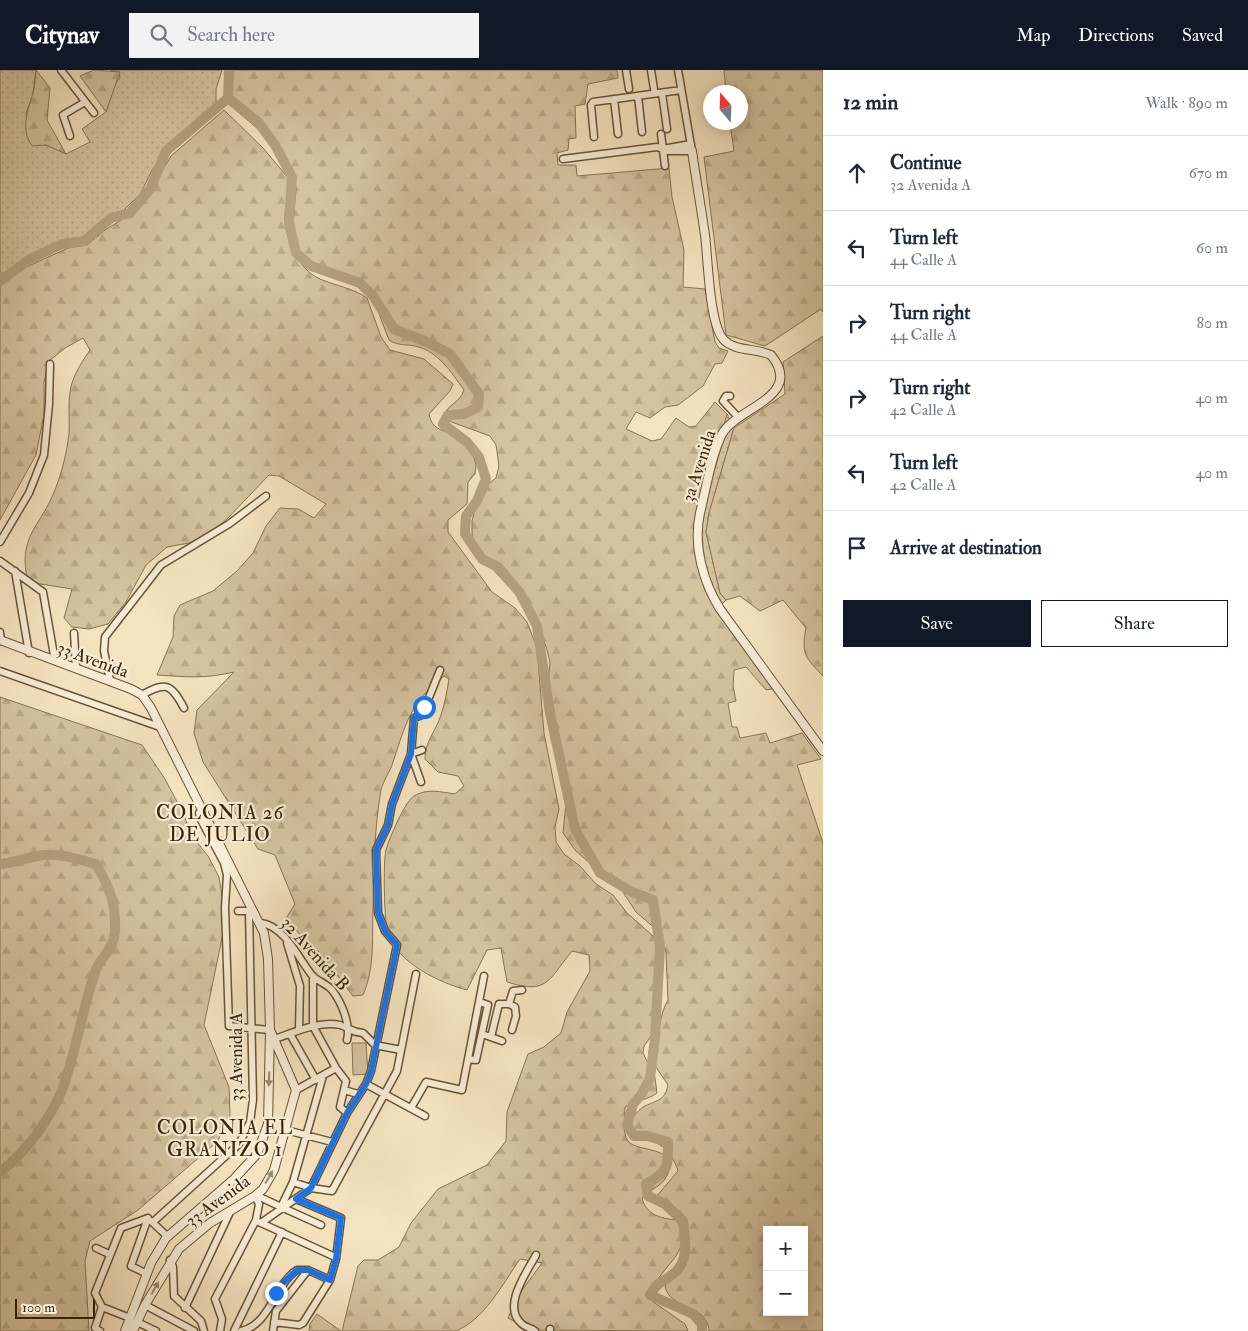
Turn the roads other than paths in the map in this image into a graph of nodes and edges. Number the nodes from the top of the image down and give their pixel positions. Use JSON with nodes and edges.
{"nodes":[{"id":1,"x":61,"y":70,"type":"edge"},
{"id":2,"x":626,"y":70,"type":"edge"},
{"id":3,"x":651,"y":70,"type":"edge"},
{"id":4,"x":678,"y":70,"type":"edge"},
{"id":5,"x":629,"y":89,"type":"dead end"},
{"id":6,"x":654,"y":89,"type":"dead end"},
{"id":7,"x":681,"y":90,"type":"junction"},
{"id":8,"x":662,"y":93,"type":"junction"},
{"id":9,"x":638,"y":96,"type":"junction"},
{"id":10,"x":614,"y":99,"type":"junction"},
{"id":11,"x":85,"y":102,"type":"junction"},
{"id":12,"x":94,"y":113,"type":"dead end"},
{"id":13,"x":667,"y":129,"type":"dead end"},
{"id":14,"x":642,"y":132,"type":"dead end"},
{"id":15,"x":618,"y":134,"type":"dead end"},
{"id":16,"x":661,"y":134,"type":"dead end"},
{"id":17,"x":70,"y":136,"type":"dead end"},
{"id":18,"x":594,"y":137,"type":"dead end"},
{"id":19,"x":691,"y":148,"type":"junction"},
{"id":20,"x":663,"y":149,"type":"junction"},
{"id":21,"x":562,"y":159,"type":"dead end"},
{"id":22,"x":665,"y":166,"type":"dead end"},
{"id":23,"x":50,"y":364,"type":"dead end"},
{"id":24,"x":730,"y":396,"type":"dead end"},
{"id":25,"x":738,"y":417,"type":"junction"},
{"id":26,"x":266,"y":496,"type":"dead end"},
{"id":27,"x":0,"y":542,"type":"edge"},
{"id":28,"x":0,"y":561,"type":"edge"},
{"id":29,"x":15,"y":571,"type":"junction"},
{"id":30,"x":0,"y":632,"type":"edge"},
{"id":31,"x":74,"y":633,"type":"dead end"},
{"id":32,"x":1,"y":641,"type":"edge"},
{"id":33,"x":28,"y":652,"type":"junction"},
{"id":34,"x":54,"y":661,"type":"junction"},
{"id":35,"x":76,"y":668,"type":"junction"},
{"id":36,"x":440,"y":670,"type":"dead end"},
{"id":37,"x":0,"y":671,"type":"edge"},
{"id":38,"x":110,"y":680,"type":"junction"},
{"id":39,"x":142,"y":695,"type":"junction"},
{"id":40,"x":184,"y":708,"type":"dead end"},
{"id":41,"x":160,"y":727,"type":"junction"},
{"id":42,"x":422,"y":750,"type":"dead end"},
{"id":43,"x":823,"y":751,"type":"edge"},
{"id":44,"x":411,"y":754,"type":"junction"},
{"id":45,"x":421,"y":782,"type":"dead end"},
{"id":46,"x":203,"y":808,"type":"junction"},
{"id":47,"x":250,"y":902,"type":"junction"},
{"id":48,"x":238,"y":911,"type":"dead end"},
{"id":49,"x":249,"y":911,"type":"junction"},
{"id":50,"x":261,"y":923,"type":"junction"},
{"id":51,"x":286,"y":940,"type":"junction"},
{"id":52,"x":416,"y":974,"type":"dead end"},
{"id":53,"x":313,"y":976,"type":"junction"},
{"id":54,"x":484,"y":976,"type":"dead end"},
{"id":55,"x":522,"y":990,"type":"dead end"},
{"id":56,"x":480,"y":1002,"type":"junction"},
{"id":57,"x":509,"y":1004,"type":"junction"},
{"id":58,"x":313,"y":1026,"type":"junction"},
{"id":59,"x":251,"y":1029,"type":"junction"},
{"id":60,"x":270,"y":1030,"type":"junction"},
{"id":61,"x":299,"y":1030,"type":"junction"},
{"id":62,"x":348,"y":1030,"type":"junction"},
{"id":63,"x":512,"y":1030,"type":"dead end"},
{"id":64,"x":290,"y":1034,"type":"junction"},
{"id":65,"x":482,"y":1034,"type":"junction"},
{"id":66,"x":491,"y":1037,"type":"junction"},
{"id":67,"x":275,"y":1039,"type":"junction"},
{"id":68,"x":347,"y":1040,"type":"dead end"},
{"id":69,"x":502,"y":1041,"type":"dead end"},
{"id":70,"x":375,"y":1045,"type":"junction"},
{"id":71,"x":274,"y":1047,"type":"junction"},
{"id":72,"x":401,"y":1050,"type":"junction"},
{"id":73,"x":468,"y":1059,"type":"junction"},
{"id":74,"x":336,"y":1068,"type":"junction"},
{"id":75,"x":323,"y":1076,"type":"junction"},
{"id":76,"x":316,"y":1080,"type":"junction"},
{"id":77,"x":366,"y":1084,"type":"junction"},
{"id":78,"x":296,"y":1090,"type":"junction"},
{"id":79,"x":344,"y":1090,"type":"junction"},
{"id":80,"x":358,"y":1094,"type":"junction"},
{"id":81,"x":385,"y":1096,"type":"junction"},
{"id":82,"x":411,"y":1108,"type":"junction"},
{"id":83,"x":347,"y":1113,"type":"junction"},
{"id":84,"x":425,"y":1116,"type":"dead end"},
{"id":85,"x":286,"y":1130,"type":"junction"},
{"id":86,"x":307,"y":1136,"type":"junction"},
{"id":87,"x":332,"y":1142,"type":"junction"},
{"id":88,"x":293,"y":1182,"type":"junction"},
{"id":89,"x":311,"y":1188,"type":"junction"},
{"id":90,"x":256,"y":1197,"type":"junction"},
{"id":91,"x":296,"y":1199,"type":"junction"},
{"id":92,"x":281,"y":1207,"type":"junction"},
{"id":93,"x":231,"y":1210,"type":"junction"},
{"id":94,"x":151,"y":1220,"type":"junction"},
{"id":95,"x":258,"y":1222,"type":"junction"},
{"id":96,"x":321,"y":1225,"type":"dead end"},
{"id":97,"x":282,"y":1232,"type":"junction"},
{"id":98,"x":167,"y":1236,"type":"junction"},
{"id":99,"x":96,"y":1248,"type":"dead end"},
{"id":100,"x":109,"y":1254,"type":"junction"},
{"id":101,"x":536,"y":1255,"type":"dead end"},
{"id":102,"x":335,"y":1257,"type":"junction"},
{"id":103,"x":170,"y":1260,"type":"junction"},
{"id":104,"x":308,"y":1270,"type":"junction"},
{"id":105,"x":147,"y":1274,"type":"junction"},
{"id":106,"x":330,"y":1280,"type":"junction"},
{"id":107,"x":145,"y":1305,"type":"junction"},
{"id":108,"x":269,"y":1306,"type":"junction"},
{"id":109,"x":102,"y":1307,"type":"junction"},
{"id":110,"x":185,"y":1308,"type":"junction"},
{"id":111,"x":277,"y":1310,"type":"junction"},
{"id":112,"x":133,"y":1320,"type":"junction"},
{"id":113,"x":274,"y":1322,"type":"junction"},
{"id":114,"x":98,"y":1330,"type":"edge"},
{"id":115,"x":125,"y":1331,"type":"edge"},
{"id":116,"x":133,"y":1331,"type":"edge"},
{"id":117,"x":156,"y":1331,"type":"edge"},
{"id":118,"x":194,"y":1331,"type":"edge"},
{"id":119,"x":204,"y":1331,"type":"edge"},
{"id":120,"x":220,"y":1331,"type":"edge"},
{"id":121,"x":234,"y":1331,"type":"edge"},
{"id":122,"x":241,"y":1331,"type":"edge"},
{"id":123,"x":272,"y":1331,"type":"edge"},
{"id":124,"x":536,"y":1331,"type":"edge"}],
"edges":[{"from":1,"to":11,"type":"street"},
{"from":2,"to":5,"type":"street"},
{"from":3,"to":6,"type":"street"},
{"from":4,"to":7,"type":"street","name":"3a Avenida"},
{"from":7,"to":8,"type":"street"},
{"from":7,"to":19,"type":"street","name":"3a Avenida"},
{"from":8,"to":9,"type":"street"},
{"from":8,"to":13,"type":"street"},
{"from":9,"to":10,"type":"street"},
{"from":9,"to":14,"type":"street"},
{"from":10,"to":15,"type":"street"},
{"from":10,"to":18,"type":"street"},
{"from":11,"to":12,"type":"street"},
{"from":11,"to":17,"type":"street"},
{"from":16,"to":20,"type":"street"},
{"from":19,"to":20,"type":"street"},
{"from":19,"to":25,"type":"street","name":"3a Avenida"},
{"from":20,"to":21,"type":"street"},
{"from":20,"to":22,"type":"street"},
{"from":23,"to":27,"type":"street"},
{"from":24,"to":25,"type":"street"},
{"from":25,"to":43,"type":"street","name":"3a Avenida"},
{"from":26,"to":38,"type":"street"},
{"from":28,"to":29,"type":"street"},
{"from":29,"to":33,"type":"street"},
{"from":29,"to":34,"type":"street"},
{"from":30,"to":32,"type":"street"},
{"from":31,"to":35,"type":"street"},
{"from":32,"to":33,"type":"street","name":"33 Avenida"},
{"from":33,"to":34,"type":"street","name":"33 Avenida"},
{"from":34,"to":35,"type":"street","name":"33 Avenida"},
{"from":35,"to":38,"type":"street","name":"33 Avenida"},
{"from":36,"to":44,"type":"street"},
{"from":37,"to":41,"type":"street"},
{"from":38,"to":39,"type":"street","name":"33 Avenida"},
{"from":39,"to":40,"type":"street"},
{"from":39,"to":41,"type":"street","name":"33 Avenida"},
{"from":41,"to":46,"type":"street","name":"33 Avenida"},
{"from":42,"to":44,"type":"street"},
{"from":44,"to":45,"type":"street"},
{"from":44,"to":70,"type":"street"},
{"from":46,"to":47,"type":"street","name":"33 Avenida"},
{"from":46,"to":59,"type":"street"},
{"from":47,"to":49,"type":"street","name":"33 Avenida A"},
{"from":47,"to":50,"type":"street","name":"33 Avenida"},
{"from":48,"to":49,"type":"street"},
{"from":49,"to":59,"type":"street","name":"33 Avenida A"},
{"from":50,"to":51,"type":"street","name":"32 Avenida B"},
{"from":50,"to":60,"type":"street","name":"33 Avenida"},
{"from":51,"to":53,"type":"street","name":"32 Avenida B"},
{"from":51,"to":61,"type":"street"},
{"from":52,"to":72,"type":"street"},
{"from":53,"to":58,"type":"street"},
{"from":53,"to":62,"type":"street","name":"32 Avenida B"},
{"from":54,"to":56,"type":"street"},
{"from":55,"to":57,"type":"street"},
{"from":56,"to":65,"type":"street"},
{"from":56,"to":73,"type":"street"},
{"from":57,"to":63,"type":"street"},
{"from":57,"to":66,"type":"street"},
{"from":58,"to":61,"type":"street"},
{"from":58,"to":62,"type":"street"},
{"from":58,"to":74,"type":"street"},
{"from":59,"to":60,"type":"street"},
{"from":59,"to":94,"type":"street","name":"33 Avenida A"},
{"from":60,"to":67,"type":"street","name":"33 Avenida"},
{"from":60,"to":71,"type":"street","name":"33 Avenida"},
{"from":61,"to":64,"type":"street"},
{"from":62,"to":68,"type":"street","name":"32 Avenida B"},
{"from":62,"to":70,"type":"street"},
{"from":64,"to":67,"type":"street"},
{"from":64,"to":76,"type":"street"},
{"from":65,"to":66,"type":"street"},
{"from":65,"to":73,"type":"street"},
{"from":66,"to":69,"type":"street"},
{"from":67,"to":71,"type":"street","name":"33 Avenida"},
{"from":70,"to":72,"type":"street"},
{"from":70,"to":77,"type":"street"},
{"from":71,"to":78,"type":"street","name":"33 Avenida"},
{"from":71,"to":98,"type":"street","name":"33 Avenida","one_way":true},
{"from":72,"to":81,"type":"street"},
{"from":73,"to":82,"type":"street"},
{"from":74,"to":75,"type":"street"},
{"from":74,"to":79,"type":"street"},
{"from":75,"to":76,"type":"street"},
{"from":75,"to":86,"type":"street"},
{"from":76,"to":78,"type":"street"},
{"from":77,"to":80,"type":"street"},
{"from":77,"to":81,"type":"street"},
{"from":78,"to":85,"type":"street","name":"33 Avenida"},
{"from":79,"to":80,"type":"street"},
{"from":79,"to":83,"type":"street"},
{"from":80,"to":83,"type":"street"},
{"from":81,"to":82,"type":"street"},
{"from":81,"to":89,"type":"street"},
{"from":82,"to":84,"type":"street"},
{"from":83,"to":87,"type":"street"},
{"from":85,"to":86,"type":"street"},
{"from":90,"to":85,"type":"street","name":"33 Avenida","one_way":true},
{"from":86,"to":87,"type":"street"},
{"from":86,"to":88,"type":"street"},
{"from":87,"to":89,"type":"street"},
{"from":88,"to":89,"type":"street"},
{"from":88,"to":92,"type":"street"},
{"from":89,"to":91,"type":"street"},
{"from":90,"to":92,"type":"street"},
{"from":90,"to":93,"type":"street","name":"33 Avenida"},
{"from":90,"to":95,"type":"street"},
{"from":91,"to":92,"type":"street"},
{"from":91,"to":102,"type":"street"},
{"from":92,"to":95,"type":"street"},
{"from":92,"to":96,"type":"street"},
{"from":93,"to":103,"type":"street","name":"33 Avenida"},
{"from":93,"to":110,"type":"street"},
{"from":94,"to":98,"type":"street"},
{"from":94,"to":100,"type":"street"},
{"from":94,"to":105,"type":"street"},
{"from":95,"to":97,"type":"street"},
{"from":95,"to":120,"type":"street"},
{"from":97,"to":102,"type":"street"},
{"from":97,"to":121,"type":"street"},
{"from":98,"to":105,"type":"street","name":"33 Avenida"},
{"from":99,"to":100,"type":"street"},
{"from":100,"to":109,"type":"street"},
{"from":101,"to":124,"type":"street"},
{"from":102,"to":106,"type":"street"},
{"from":107,"to":103,"type":"street","name":"33 Avenida","one_way":true},
{"from":103,"to":110,"type":"street"},
{"from":104,"to":106,"type":"street"},
{"from":104,"to":108,"type":"street"},
{"from":104,"to":111,"type":"street"},
{"from":105,"to":112,"type":"street","name":"33 Avenida"},
{"from":106,"to":113,"type":"street"},
{"from":107,"to":112,"type":"street","name":"33 Avenida"},
{"from":107,"to":118,"type":"street"},
{"from":108,"to":111,"type":"street"},
{"from":108,"to":122,"type":"street"},
{"from":109,"to":112,"type":"street"},
{"from":109,"to":114,"type":"street"},
{"from":110,"to":119,"type":"street"},
{"from":111,"to":113,"type":"street"},
{"from":112,"to":115,"type":"street","name":"33 Avenida"},
{"from":112,"to":116,"type":"street","name":"33 Avenida"},
{"from":112,"to":117,"type":"street"},
{"from":113,"to":123,"type":"street"}]}
